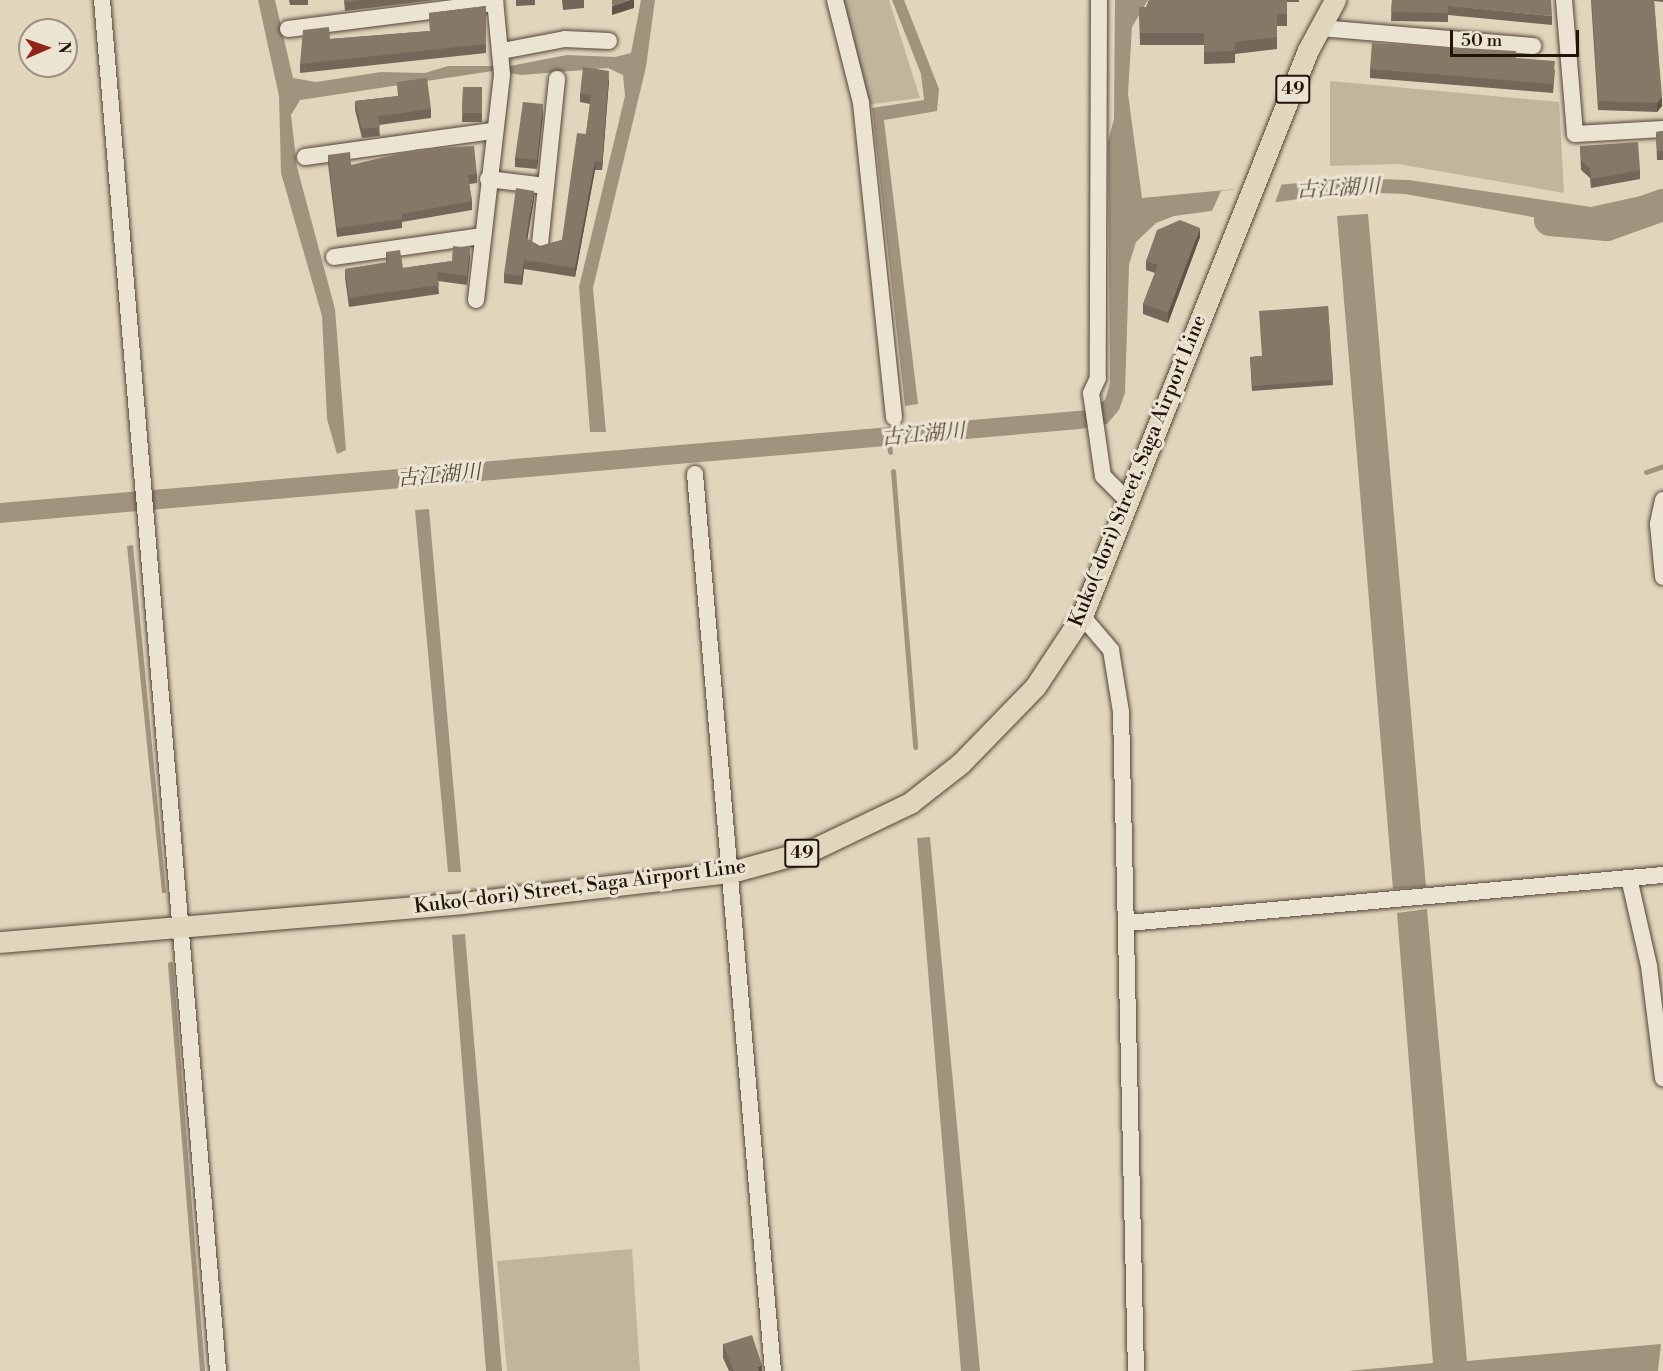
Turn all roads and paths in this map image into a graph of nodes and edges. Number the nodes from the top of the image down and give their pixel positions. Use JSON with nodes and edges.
{"nodes":[{"id":1,"x":102,"y":0,"type":"edge"},
{"id":2,"x":835,"y":0,"type":"edge"},
{"id":3,"x":1099,"y":0,"type":"edge"},
{"id":4,"x":1335,"y":0,"type":"edge"},
{"id":5,"x":1564,"y":0,"type":"edge"},
{"id":6,"x":495,"y":2,"type":"edge"},
{"id":7,"x":1319,"y":28,"type":"junction"},
{"id":8,"x":288,"y":29,"type":"dead end"},
{"id":9,"x":609,"y":40,"type":"dead end"},
{"id":10,"x":1533,"y":46,"type":"dead end"},
{"id":11,"x":502,"y":62,"type":"junction"},
{"id":12,"x":557,"y":79,"type":"dead end"},
{"id":13,"x":1663,"y":129,"type":"edge"},
{"id":14,"x":492,"y":131,"type":"junction"},
{"id":15,"x":304,"y":157,"type":"dead end"},
{"id":16,"x":488,"y":179,"type":"junction"},
{"id":17,"x":546,"y":186,"type":"junction"},
{"id":18,"x":482,"y":236,"type":"junction"},
{"id":19,"x":540,"y":244,"type":"edge"},
{"id":20,"x":334,"y":257,"type":"dead end"},
{"id":21,"x":476,"y":300,"type":"dead end"},
{"id":22,"x":894,"y":417,"type":"dead end"},
{"id":23,"x":695,"y":474,"type":"dead end"},
{"id":24,"x":1127,"y":500,"type":"junction"},
{"id":25,"x":1663,"y":500,"type":"edge"},
{"id":26,"x":1663,"y":577,"type":"edge"},
{"id":27,"x":1082,"y":616,"type":"junction"},
{"id":28,"x":731,"y":872,"type":"junction"},
{"id":29,"x":1663,"y":875,"type":"edge"},
{"id":30,"x":1629,"y":878,"type":"junction"},
{"id":31,"x":1128,"y":923,"type":"junction"},
{"id":32,"x":178,"y":926,"type":"junction"},
{"id":33,"x":0,"y":942,"type":"edge"},
{"id":34,"x":1663,"y":1078,"type":"edge"},
{"id":35,"x":218,"y":1371,"type":"edge"},
{"id":36,"x":773,"y":1371,"type":"edge"},
{"id":37,"x":1136,"y":1371,"type":"edge"}],
"edges":[{"from":1,"to":32,"type":"street"},
{"from":2,"to":22,"type":"street"},
{"from":3,"to":24,"type":"street"},
{"from":4,"to":7,"type":"main road","name":"Kuko(-dori) Street, Saga Airport Line","number":"49"},
{"from":5,"to":13,"type":"street"},
{"from":6,"to":8,"type":"street"},
{"from":6,"to":11,"type":"street"},
{"from":7,"to":10,"type":"street"},
{"from":7,"to":24,"type":"main road","name":"Kuko(-dori) Street, Saga Airport Line","number":"49"},
{"from":9,"to":11,"type":"street"},
{"from":11,"to":14,"type":"street"},
{"from":12,"to":17,"type":"street"},
{"from":14,"to":15,"type":"street"},
{"from":14,"to":16,"type":"street"},
{"from":16,"to":17,"type":"street"},
{"from":16,"to":18,"type":"street"},
{"from":17,"to":19,"type":"street"},
{"from":18,"to":20,"type":"street"},
{"from":18,"to":21,"type":"street"},
{"from":23,"to":28,"type":"street"},
{"from":24,"to":27,"type":"main road","name":"Kuko(-dori) Street, Saga Airport Line","number":"49"},
{"from":25,"to":26,"type":"street"},
{"from":27,"to":28,"type":"main road","name":"Kuko(-dori) Street, Saga Airport Line","number":"49"},
{"from":27,"to":31,"type":"street"},
{"from":28,"to":32,"type":"main road","name":"Kuko(-dori) Street, Saga Airport Line","number":"49"},
{"from":28,"to":36,"type":"street"},
{"from":29,"to":30,"type":"street"},
{"from":30,"to":31,"type":"street"},
{"from":30,"to":34,"type":"street"},
{"from":31,"to":37,"type":"street"},
{"from":32,"to":33,"type":"main road","name":"Kuko(-dori) Street, Saga Airport Line","number":"49"},
{"from":32,"to":35,"type":"street"}]}
